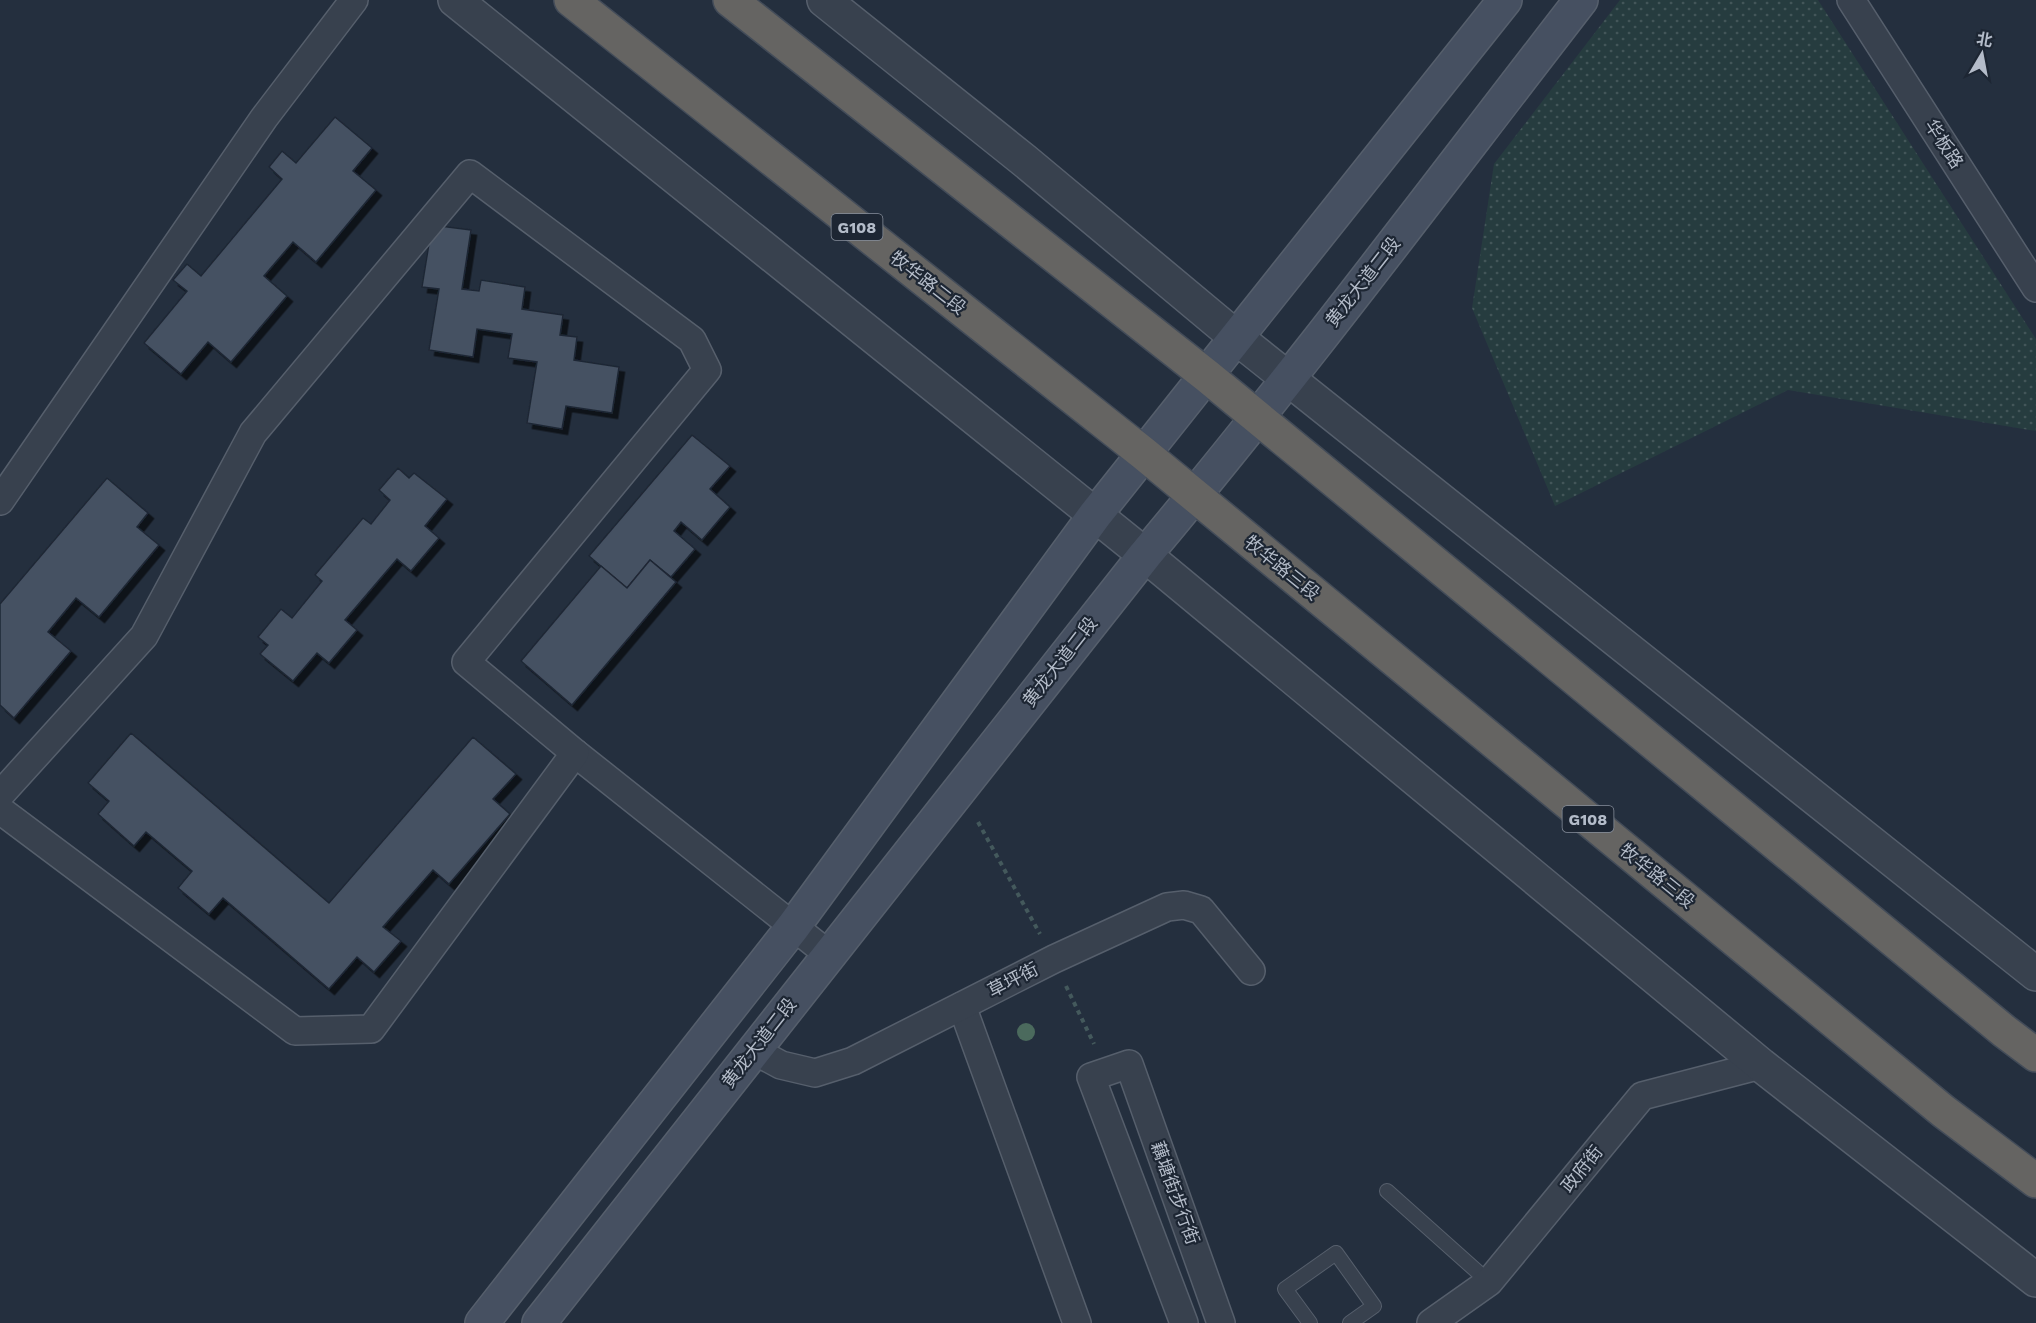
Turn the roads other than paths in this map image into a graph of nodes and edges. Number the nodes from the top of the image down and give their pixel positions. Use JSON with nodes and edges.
{"nodes":[{"id":1,"x":354,"y":0,"type":"edge"},
{"id":2,"x":455,"y":0,"type":"edge"},
{"id":3,"x":571,"y":0,"type":"edge"},
{"id":4,"x":730,"y":0,"type":"edge"},
{"id":5,"x":824,"y":0,"type":"edge"},
{"id":6,"x":1505,"y":0,"type":"edge"},
{"id":7,"x":1581,"y":0,"type":"edge"},
{"id":8,"x":1851,"y":0,"type":"edge"},
{"id":9,"x":2036,"y":288,"type":"edge"},
{"id":10,"x":1237,"y":338,"type":"junction"},
{"id":11,"x":1207,"y":376,"type":"junction"},
{"id":12,"x":1288,"y":378,"type":"junction"},
{"id":13,"x":1256,"y":417,"type":"junction"},
{"id":14,"x":1143,"y":453,"type":"junction"},
{"id":15,"x":1195,"y":496,"type":"junction"},
{"id":16,"x":0,"y":501,"type":"edge"},
{"id":17,"x":1095,"y":515,"type":"junction"},
{"id":18,"x":1145,"y":555,"type":"junction"},
{"id":19,"x":575,"y":753,"type":"junction"},
{"id":20,"x":0,"y":795,"type":"edge"},
{"id":21,"x":0,"y":810,"type":"edge"},
{"id":22,"x":794,"y":926,"type":"junction"},
{"id":23,"x":828,"y":954,"type":"junction"},
{"id":24,"x":1251,"y":971,"type":"dead end"},
{"id":25,"x":2036,"y":974,"type":"edge"},
{"id":26,"x":962,"y":1006,"type":"junction"},
{"id":27,"x":753,"y":1050,"type":"junction"},
{"id":28,"x":2036,"y":1055,"type":"edge"},
{"id":29,"x":1761,"y":1065,"type":"junction"},
{"id":30,"x":2036,"y":1181,"type":"edge"},
{"id":31,"x":1386,"y":1191,"type":"dead end"},
{"id":32,"x":2036,"y":1280,"type":"edge"},
{"id":33,"x":1489,"y":1282,"type":"junction"},
{"id":34,"x":482,"y":1323,"type":"edge"},
{"id":35,"x":539,"y":1323,"type":"edge"},
{"id":36,"x":1077,"y":1323,"type":"edge"},
{"id":37,"x":1184,"y":1323,"type":"edge"},
{"id":38,"x":1221,"y":1323,"type":"edge"},
{"id":39,"x":1310,"y":1323,"type":"edge"},
{"id":40,"x":1350,"y":1323,"type":"edge"},
{"id":41,"x":1431,"y":1323,"type":"edge"}],
"edges":[{"from":1,"to":16,"type":"street"},
{"from":2,"to":17,"type":"street"},
{"from":3,"to":14,"type":"highway","name":"牧华路二段","number":"G108"},
{"from":4,"to":11,"type":"highway"},
{"from":5,"to":10,"type":"street"},
{"from":6,"to":10,"type":"main road"},
{"from":7,"to":12,"type":"main road","name":"黄龙大道二段"},
{"from":8,"to":9,"type":"street","name":"华板路"},
{"from":10,"to":11,"type":"main road"},
{"from":10,"to":12,"type":"street"},
{"from":11,"to":13,"type":"highway"},
{"from":11,"to":14,"type":"main road"},
{"from":12,"to":13,"type":"main road","name":"黄龙大道二段"},
{"from":12,"to":25,"type":"street"},
{"from":13,"to":15,"type":"main road","name":"黄龙大道二段"},
{"from":13,"to":28,"type":"highway"},
{"from":14,"to":15,"type":"highway","name":"牧华路三段","number":"G108"},
{"from":14,"to":17,"type":"main road"},
{"from":15,"to":18,"type":"main road","name":"黄龙大道二段"},
{"from":15,"to":30,"type":"highway","name":"牧华路三段","number":"G108"},
{"from":17,"to":18,"type":"street"},
{"from":17,"to":22,"type":"main road"},
{"from":18,"to":23,"type":"main road","name":"黄龙大道二段"},
{"from":18,"to":29,"type":"street"},
{"from":19,"to":20,"type":"street"},
{"from":19,"to":21,"type":"street"},
{"from":19,"to":22,"type":"street"},
{"from":22,"to":23,"type":"street"},
{"from":22,"to":34,"type":"main road"},
{"from":23,"to":27,"type":"main road","name":"黄龙大道二段"},
{"from":24,"to":26,"type":"street","name":"草坪街"},
{"from":26,"to":27,"type":"street","name":"草坪街"},
{"from":26,"to":36,"type":"street"},
{"from":27,"to":35,"type":"main road","name":"黄龙大道二段"},
{"from":29,"to":32,"type":"street"},
{"from":29,"to":33,"type":"street","name":"政府街"},
{"from":31,"to":33,"type":"lane"},
{"from":33,"to":41,"type":"street","name":"政府街"},
{"from":37,"to":38,"type":"street","name":"藕塘街步行街"},
{"from":39,"to":40,"type":"lane"}]}
